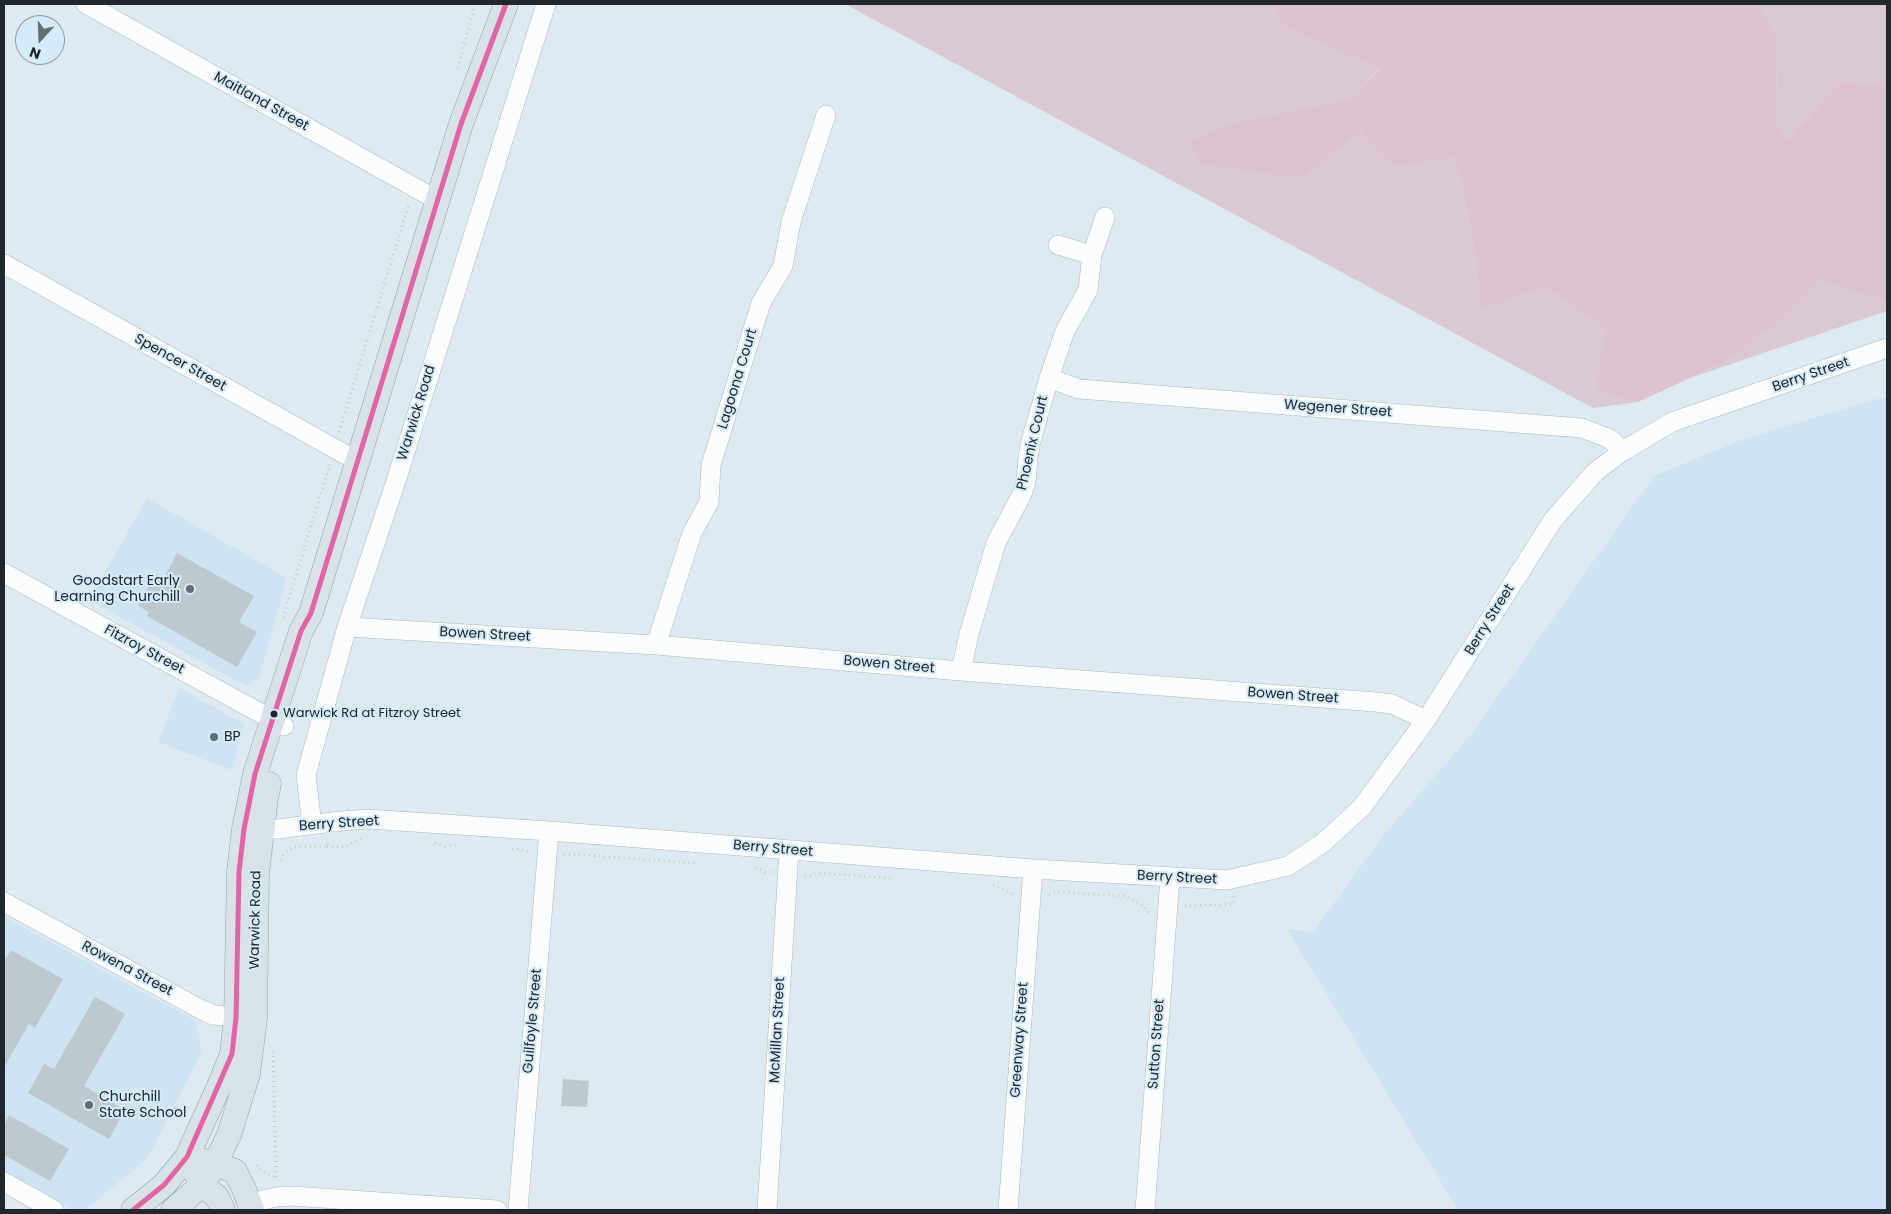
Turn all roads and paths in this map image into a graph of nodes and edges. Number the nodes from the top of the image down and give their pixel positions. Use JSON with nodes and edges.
{"nodes":[{"id":1,"x":86,"y":4,"type":"edge"},
{"id":2,"x":475,"y":4,"type":"edge"},
{"id":3,"x":491,"y":4,"type":"edge"},
{"id":4,"x":506,"y":4,"type":"edge"},
{"id":5,"x":546,"y":4,"type":"edge"},
{"id":6,"x":456,"y":74,"type":"dead end"},
{"id":7,"x":826,"y":115,"type":"dead end"},
{"id":8,"x":461,"y":124,"type":"junction"},
{"id":9,"x":416,"y":188,"type":"junction"},
{"id":10,"x":437,"y":200,"type":"junction"},
{"id":11,"x":1105,"y":217,"type":"dead end"},
{"id":12,"x":1058,"y":245,"type":"dead end"},
{"id":13,"x":1092,"y":254,"type":"junction"},
{"id":14,"x":4,"y":264,"type":"edge"},
{"id":15,"x":1887,"y":348,"type":"edge"},
{"id":16,"x":1049,"y":378,"type":"junction"},
{"id":17,"x":334,"y":449,"type":"junction"},
{"id":18,"x":1623,"y":451,"type":"junction"},
{"id":19,"x":357,"y":461,"type":"junction"},
{"id":20,"x":4,"y":573,"type":"edge"},
{"id":21,"x":283,"y":619,"type":"dead end"},
{"id":22,"x":348,"y":627,"type":"junction"},
{"id":23,"x":656,"y":645,"type":"junction"},
{"id":24,"x":961,"y":671,"type":"junction"},
{"id":25,"x":1426,"y":720,"type":"junction"},
{"id":26,"x":278,"y":722,"type":"junction"},
{"id":27,"x":312,"y":825,"type":"junction"},
{"id":28,"x":252,"y":830,"type":"junction"},
{"id":29,"x":549,"y":831,"type":"junction"},
{"id":30,"x":363,"y":838,"type":"dead end"},
{"id":31,"x":328,"y":839,"type":"dead end"},
{"id":32,"x":432,"y":842,"type":"dead end"},
{"id":33,"x":459,"y":844,"type":"dead end"},
{"id":34,"x":327,"y":847,"type":"junction"},
{"id":35,"x":503,"y":848,"type":"dead end"},
{"id":36,"x":789,"y":850,"type":"junction"},
{"id":37,"x":531,"y":854,"type":"dead end"},
{"id":38,"x":558,"y":856,"type":"dead end"},
{"id":39,"x":280,"y":862,"type":"dead end"},
{"id":40,"x":700,"y":863,"type":"dead end"},
{"id":41,"x":749,"y":867,"type":"dead end"},
{"id":42,"x":1033,"y":869,"type":"junction"},
{"id":43,"x":787,"y":873,"type":"junction"},
{"id":44,"x":896,"y":878,"type":"dead end"},
{"id":45,"x":1170,"y":878,"type":"junction"},
{"id":46,"x":1235,"y":878,"type":"junction"},
{"id":47,"x":984,"y":884,"type":"dead end"},
{"id":48,"x":4,"y":902,"type":"edge"},
{"id":49,"x":1030,"y":906,"type":"junction"},
{"id":50,"x":1167,"y":916,"type":"junction"},
{"id":51,"x":245,"y":1018,"type":"junction"},
{"id":52,"x":273,"y":1045,"type":"dead end"},
{"id":53,"x":187,"y":1157,"type":"junction"},
{"id":54,"x":251,"y":1160,"type":"dead end"},
{"id":55,"x":215,"y":1164,"type":"junction"},
{"id":56,"x":276,"y":1177,"type":"junction"},
{"id":57,"x":4,"y":1182,"type":"edge"},
{"id":58,"x":202,"y":1186,"type":"junction"},
{"id":59,"x":276,"y":1197,"type":"junction"},
{"id":60,"x":251,"y":1207,"type":"edge"},
{"id":61,"x":54,"y":1210,"type":"edge"},
{"id":62,"x":133,"y":1210,"type":"edge"},
{"id":63,"x":173,"y":1210,"type":"edge"},
{"id":64,"x":223,"y":1210,"type":"edge"},
{"id":65,"x":497,"y":1210,"type":"edge"},
{"id":66,"x":518,"y":1210,"type":"edge"},
{"id":67,"x":767,"y":1210,"type":"edge"},
{"id":68,"x":1008,"y":1210,"type":"edge"},
{"id":69,"x":1145,"y":1210,"type":"edge"}],
"edges":[{"from":1,"to":9,"type":"street","name":"Maitland Street"},
{"from":2,"to":6,"type":"path"},
{"from":3,"to":8,"type":"main road","name":"Warwick Road"},
{"from":4,"to":8,"type":"main road","name":"Warwick Road"},
{"from":5,"to":22,"type":"street","name":"Warwick Road"},
{"from":7,"to":23,"type":"street","name":"Lagoona Court"},
{"from":8,"to":10,"type":"main road","name":"Warwick Road"},
{"from":9,"to":10,"type":"street","name":"Maitland Street"},
{"from":9,"to":17,"type":"path"},
{"from":10,"to":19,"type":"main road","name":"Warwick Road"},
{"from":11,"to":13,"type":"street","name":"Phoenix Court"},
{"from":12,"to":13,"type":"street"},
{"from":13,"to":16,"type":"street","name":"Phoenix Court"},
{"from":14,"to":17,"type":"street","name":"Spencer Street"},
{"from":15,"to":18,"type":"street","name":"Berry Street"},
{"from":16,"to":18,"type":"street","name":"Wegener Street"},
{"from":16,"to":24,"type":"street","name":"Phoenix Court"},
{"from":17,"to":19,"type":"street","name":"Spencer Street"},
{"from":17,"to":21,"type":"path"},
{"from":18,"to":25,"type":"street","name":"Berry Street"},
{"from":19,"to":26,"type":"main road","name":"Warwick Road"},
{"from":20,"to":26,"type":"street","name":"Fitzroy Street"},
{"from":22,"to":23,"type":"street","name":"Bowen Street"},
{"from":22,"to":27,"type":"street","name":"Warwick Road"},
{"from":23,"to":24,"type":"street","name":"Bowen Street"},
{"from":24,"to":25,"type":"street","name":"Bowen Street"},
{"from":25,"to":46,"type":"street","name":"Berry Street"},
{"from":26,"to":28,"type":"main road","name":"Warwick Road"},
{"from":27,"to":28,"type":"street","name":"Berry Street"},
{"from":27,"to":29,"type":"street","name":"Berry Street"},
{"from":28,"to":51,"type":"main road","name":"Warwick Road"},
{"from":29,"to":36,"type":"street","name":"Berry Street"},
{"from":29,"to":66,"type":"street","name":"Guilfoyle Street"},
{"from":30,"to":34,"type":"path"},
{"from":31,"to":34,"type":"path"},
{"from":32,"to":33,"type":"path"},
{"from":34,"to":39,"type":"path"},
{"from":35,"to":37,"type":"path"},
{"from":36,"to":42,"type":"street","name":"Berry Street"},
{"from":36,"to":43,"type":"street","name":"McMillan Street"},
{"from":38,"to":40,"type":"path"},
{"from":41,"to":43,"type":"path"},
{"from":42,"to":45,"type":"street","name":"Berry Street"},
{"from":42,"to":49,"type":"street","name":"Greenway Street"},
{"from":43,"to":44,"type":"path"},
{"from":43,"to":67,"type":"street","name":"McMillan Street"},
{"from":45,"to":46,"type":"street","name":"Berry Street"},
{"from":45,"to":50,"type":"street","name":"Sutton Street"},
{"from":46,"to":50,"type":"path"},
{"from":47,"to":49,"type":"path"},
{"from":48,"to":51,"type":"street","name":"Rowena Street"},
{"from":49,"to":50,"type":"path"},
{"from":49,"to":68,"type":"street","name":"Greenway Street"},
{"from":50,"to":69,"type":"street","name":"Sutton Street"},
{"from":51,"to":53,"type":"main road","name":"Warwick Road"},
{"from":51,"to":55,"type":"main road","name":"Warwick Road"},
{"from":52,"to":56,"type":"path"},
{"from":53,"to":55,"type":"main road"},
{"from":53,"to":58,"type":"main road"},
{"from":53,"to":62,"type":"main road","name":"Warwick Road"},
{"from":54,"to":56,"type":"path"},
{"from":55,"to":58,"type":"main road","name":"Warwick Road"},
{"from":55,"to":60,"type":"main road"},
{"from":56,"to":59,"type":"path"},
{"from":57,"to":61,"type":"street"},
{"from":58,"to":63,"type":"main road","name":"Warwick Road"},
{"from":58,"to":64,"type":"main road"},
{"from":59,"to":60,"type":"street"},
{"from":59,"to":65,"type":"street"}]}
